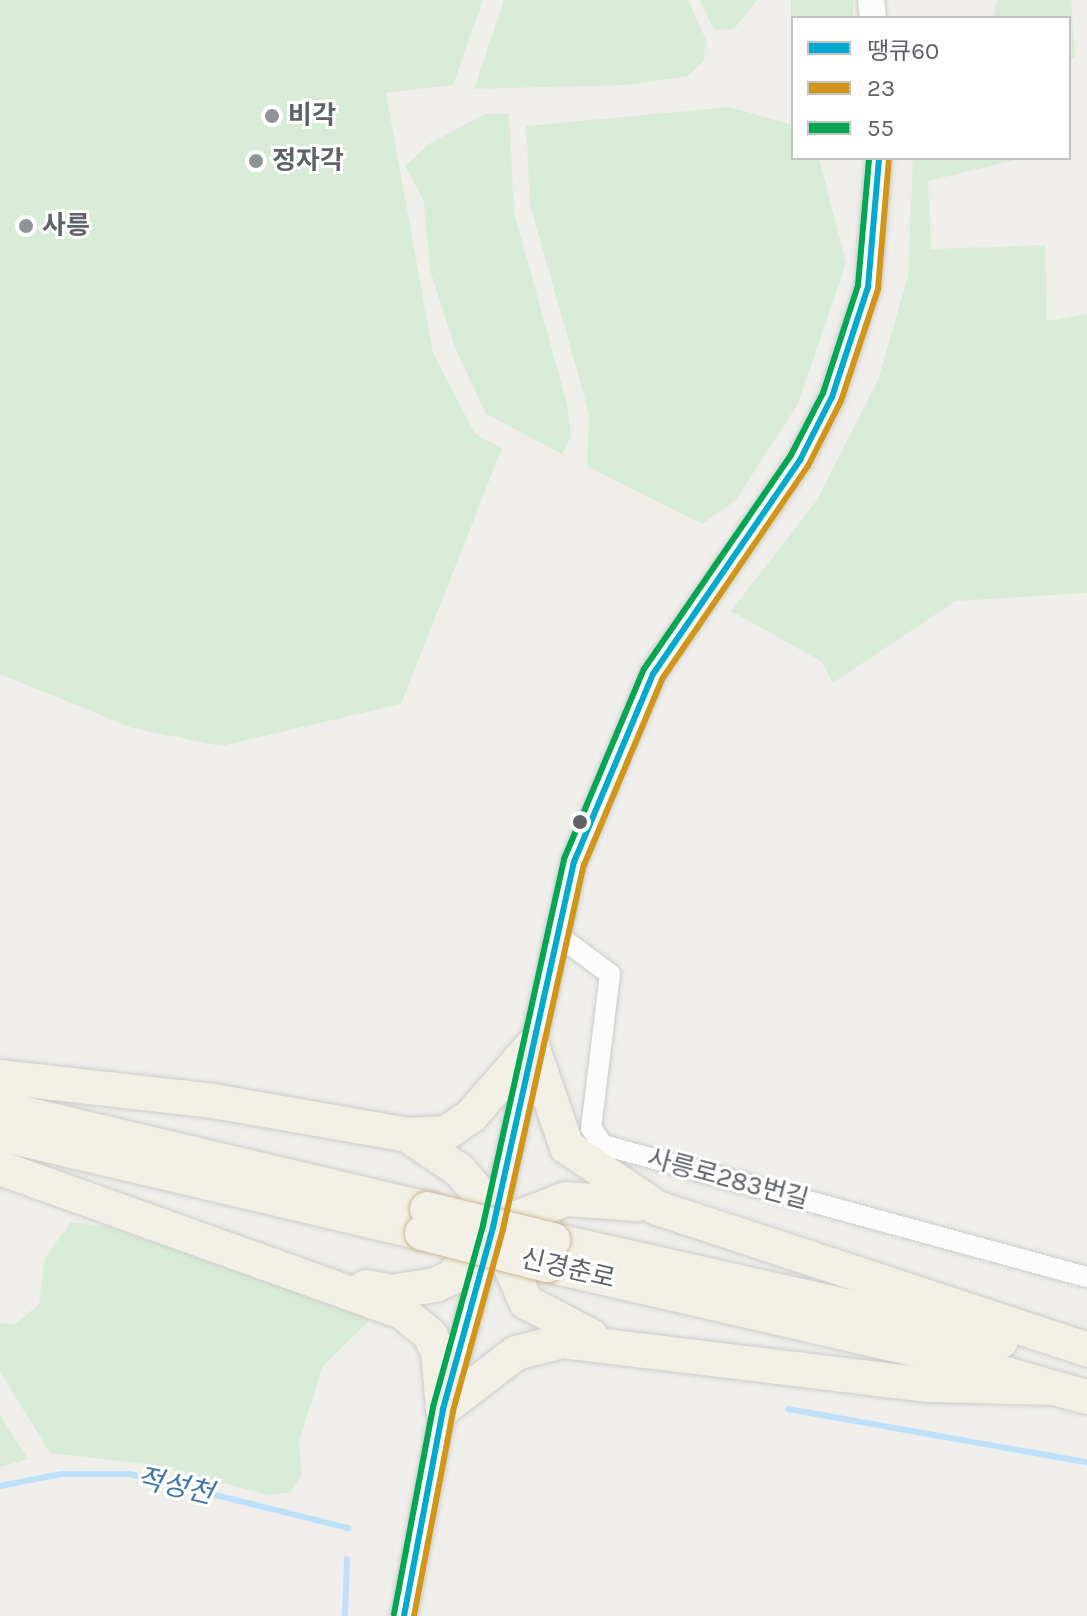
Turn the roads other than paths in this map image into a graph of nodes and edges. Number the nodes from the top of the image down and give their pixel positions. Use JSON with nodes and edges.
{"nodes":[{"id":1,"x":879,"y":160,"type":"edge"},
{"id":2,"x":556,"y":934,"type":"junction"},
{"id":3,"x":532,"y":1046,"type":"junction"},
{"id":4,"x":0,"y":1077,"type":"edge"},
{"id":5,"x":0,"y":1108,"type":"edge"},
{"id":6,"x":0,"y":1134,"type":"edge"},
{"id":7,"x":407,"y":1135,"type":"junction"},
{"id":8,"x":0,"y":1168,"type":"edge"},
{"id":9,"x":657,"y":1208,"type":"junction"},
{"id":10,"x":424,"y":1221,"type":"junction"},
{"id":11,"x":493,"y":1227,"type":"junction"},
{"id":12,"x":550,"y":1252,"type":"junction"},
{"id":13,"x":1087,"y":1277,"type":"edge"},
{"id":14,"x":329,"y":1281,"type":"junction"},
{"id":15,"x":614,"y":1344,"type":"junction"},
{"id":16,"x":1087,"y":1349,"type":"edge"},
{"id":17,"x":1087,"y":1361,"type":"edge"},
{"id":18,"x":1054,"y":1388,"type":"junction"},
{"id":19,"x":1087,"y":1397,"type":"edge"},
{"id":20,"x":443,"y":1409,"type":"junction"},
{"id":21,"x":404,"y":1616,"type":"edge"}],
"edges":[{"from":1,"to":2,"type":"street"},
{"from":2,"to":3,"type":"street"},
{"from":2,"to":13,"type":"street","name":"사릉로283번길"},
{"from":3,"to":7,"type":"highway"},
{"from":3,"to":9,"type":"highway"},
{"from":3,"to":11,"type":"street"},
{"from":4,"to":7,"type":"highway"},
{"from":5,"to":10,"type":"highway","name":"신경춘로"},
{"from":6,"to":10,"type":"highway","name":"신경춘로"},
{"from":7,"to":11,"type":"highway"},
{"from":8,"to":14,"type":"highway"},
{"from":9,"to":11,"type":"highway"},
{"from":9,"to":16,"type":"highway"},
{"from":10,"to":12,"type":"highway","name":"신경춘로","bridge":true},
{"from":11,"to":14,"type":"highway"},
{"from":11,"to":15,"type":"highway"},
{"from":11,"to":20,"type":"street"},
{"from":12,"to":17,"type":"highway","name":"신경춘로"},
{"from":12,"to":18,"type":"highway","name":"신경춘로"},
{"from":14,"to":20,"type":"highway"},
{"from":15,"to":18,"type":"highway"},
{"from":15,"to":20,"type":"highway"},
{"from":18,"to":19,"type":"highway","name":"신경춘로"},
{"from":20,"to":21,"type":"street"}]}
